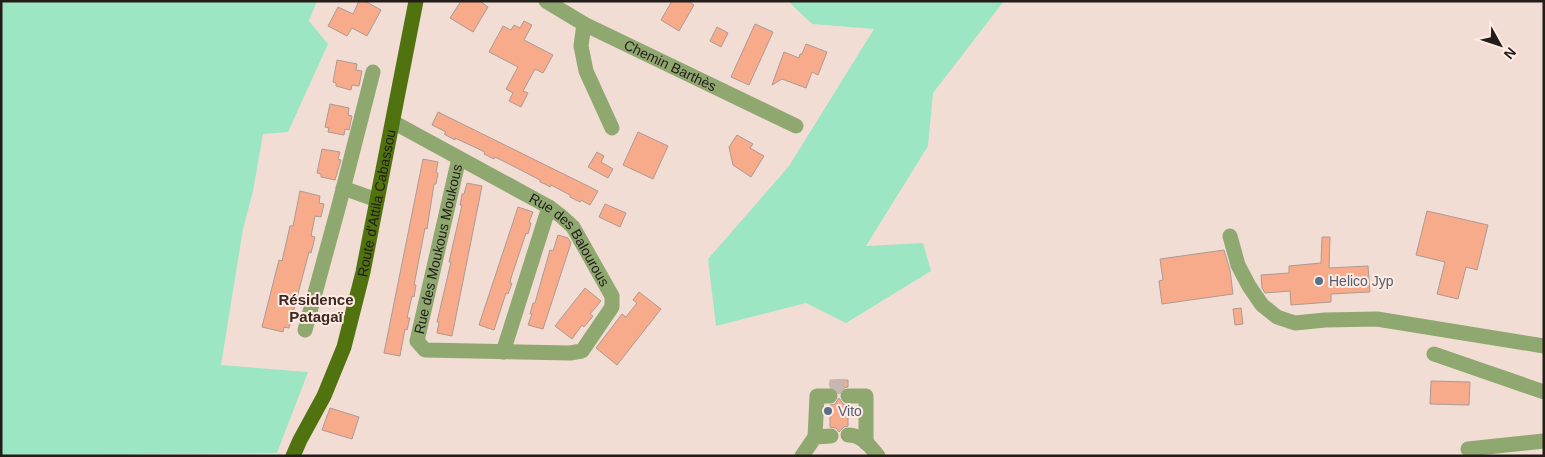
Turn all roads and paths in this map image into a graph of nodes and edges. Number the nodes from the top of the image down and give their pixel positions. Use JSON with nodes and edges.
{"nodes":[{"id":1,"x":416,"y":1,"type":"edge"},
{"id":2,"x":546,"y":1,"type":"edge"},
{"id":3,"x":584,"y":24,"type":"junction"},
{"id":4,"x":373,"y":72,"type":"dead end"},
{"id":5,"x":393,"y":122,"type":"junction"},
{"id":6,"x":796,"y":126,"type":"dead end"},
{"id":7,"x":612,"y":128,"type":"dead end"},
{"id":8,"x":459,"y":158,"type":"junction"},
{"id":9,"x":343,"y":188,"type":"junction"},
{"id":10,"x":377,"y":200,"type":"junction"},
{"id":11,"x":549,"y":207,"type":"junction"},
{"id":12,"x":1230,"y":236,"type":"dead end"},
{"id":13,"x":305,"y":330,"type":"dead end"},
{"id":14,"x":417,"y":341,"type":"joint"},
{"id":15,"x":1544,"y":346,"type":"edge"},
{"id":16,"x":503,"y":352,"type":"junction"},
{"id":17,"x":1434,"y":354,"type":"dead end"},
{"id":18,"x":848,"y":391,"type":"tunnel mouth"},
{"id":19,"x":1544,"y":392,"type":"edge"},
{"id":20,"x":826,"y":393,"type":"dead end"},
{"id":21,"x":848,"y":435,"type":"dead end"},
{"id":22,"x":830,"y":436,"type":"dead end"},
{"id":23,"x":815,"y":437,"type":"junction"},
{"id":24,"x":1544,"y":441,"type":"edge"},
{"id":25,"x":866,"y":443,"type":"junction"},
{"id":26,"x":1468,"y":449,"type":"dead end"},
{"id":27,"x":293,"y":456,"type":"edge"},
{"id":28,"x":802,"y":456,"type":"edge"},
{"id":29,"x":878,"y":456,"type":"edge"}],
"edges":[{"from":1,"to":5,"type":"main road","name":"Route d'Attila Cabassou"},
{"from":2,"to":3,"type":"street","name":"Chemin Barthès"},
{"from":3,"to":6,"type":"street","name":"Chemin Barthès"},
{"from":3,"to":7,"type":"street"},
{"from":4,"to":9,"type":"street"},
{"from":5,"to":8,"type":"street","name":"Rue des Balourous"},
{"from":5,"to":10,"type":"main road","name":"Route d'Attila Cabassou"},
{"from":8,"to":11,"type":"street","name":"Rue des Balourous"},
{"from":8,"to":14,"type":"street","name":"Rue des Moukous Moukous"},
{"from":9,"to":10,"type":"street"},
{"from":9,"to":13,"type":"street"},
{"from":10,"to":27,"type":"main road","name":"Route d'Attila Cabassou"},
{"from":11,"to":16,"type":"street"},
{"from":11,"to":16,"type":"street","name":"Rue des Balourous"},
{"from":12,"to":15,"type":"street"},
{"from":14,"to":16,"type":"street","name":"Rue des Balourous"},
{"from":17,"to":19,"type":"street"},
{"from":18,"to":25,"type":"street"},
{"from":20,"to":23,"type":"street"},
{"from":21,"to":25,"type":"street"},
{"from":22,"to":23,"type":"street"},
{"from":23,"to":28,"type":"street"},
{"from":24,"to":26,"type":"street"},
{"from":25,"to":29,"type":"street"}]}
